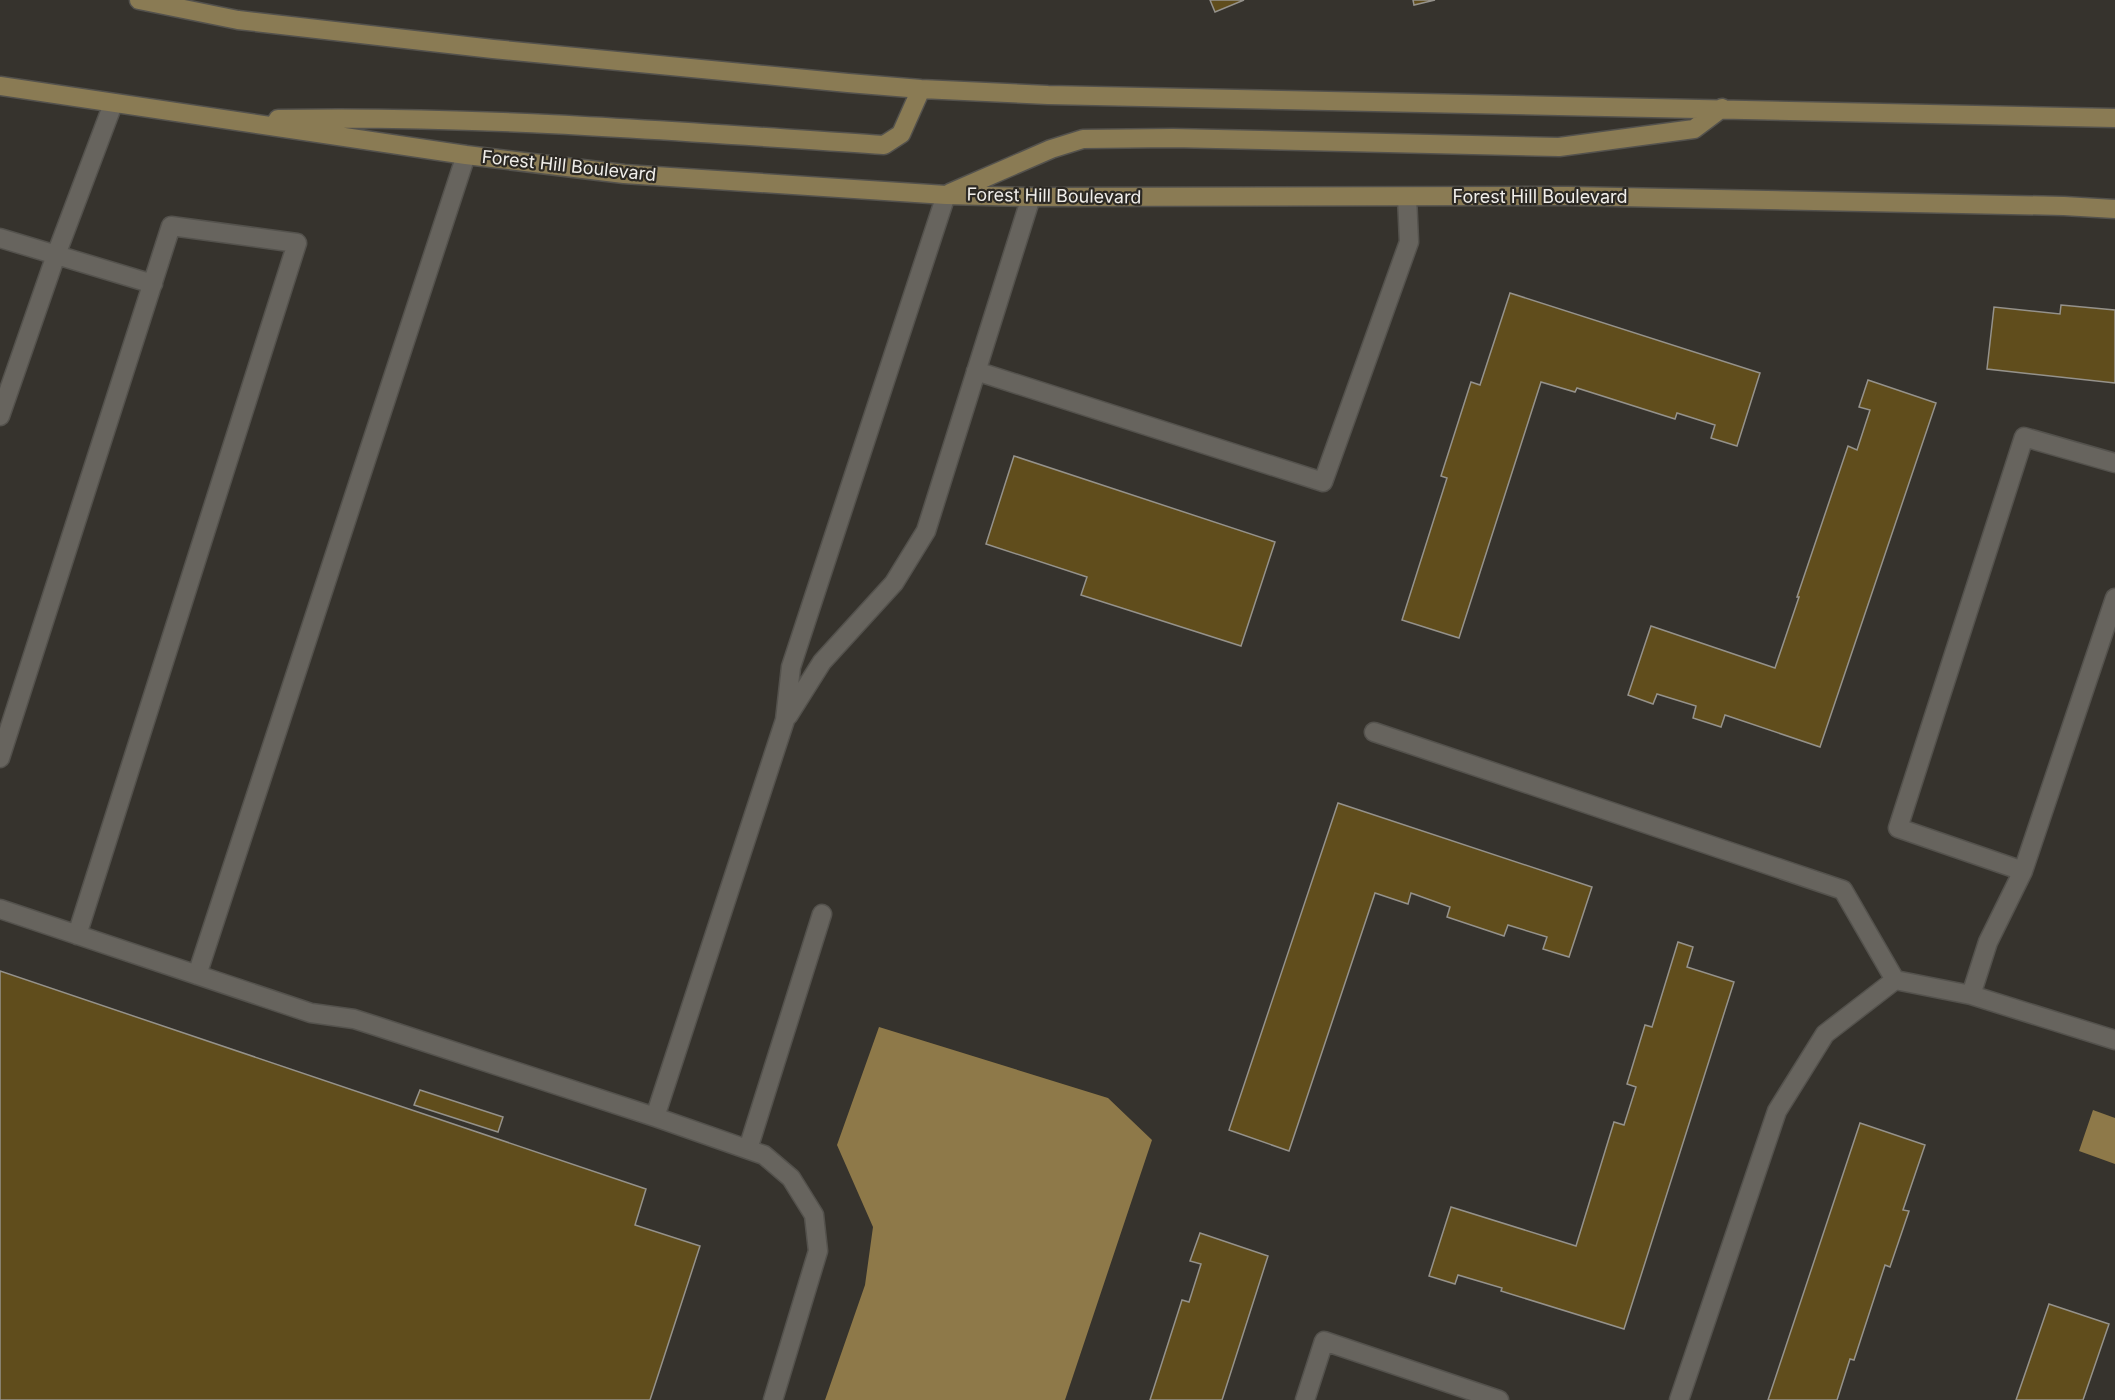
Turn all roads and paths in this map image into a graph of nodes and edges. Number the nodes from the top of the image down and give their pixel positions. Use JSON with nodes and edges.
{"nodes":[{"id":1,"x":139,"y":0,"type":"edge"},
{"id":2,"x":0,"y":87,"type":"edge"},
{"id":3,"x":921,"y":89,"type":"junction"},
{"id":4,"x":113,"y":104,"type":"junction"},
{"id":5,"x":1722,"y":108,"type":"junction"},
{"id":6,"x":2115,"y":118,"type":"edge"},
{"id":7,"x":226,"y":121,"type":"junction"},
{"id":8,"x":466,"y":155,"type":"junction"},
{"id":9,"x":946,"y":195,"type":"junction"},
{"id":10,"x":1031,"y":197,"type":"junction"},
{"id":11,"x":1407,"y":197,"type":"junction"},
{"id":12,"x":2115,"y":209,"type":"edge"},
{"id":13,"x":0,"y":238,"type":"edge"},
{"id":14,"x":56,"y":255,"type":"junction"},
{"id":15,"x":153,"y":284,"type":"junction"},
{"id":16,"x":976,"y":371,"type":"junction"},
{"id":17,"x":0,"y":416,"type":"edge"},
{"id":18,"x":2115,"y":463,"type":"edge"},
{"id":19,"x":2115,"y":598,"type":"edge"},
{"id":20,"x":785,"y":720,"type":"junction"},
{"id":21,"x":1374,"y":732,"type":"dead end"},
{"id":22,"x":0,"y":758,"type":"edge"},
{"id":23,"x":2023,"y":870,"type":"junction"},
{"id":24,"x":0,"y":909,"type":"edge"},
{"id":25,"x":822,"y":914,"type":"dead end"},
{"id":26,"x":77,"y":935,"type":"junction"},
{"id":27,"x":198,"y":975,"type":"junction"},
{"id":28,"x":1895,"y":980,"type":"junction"},
{"id":29,"x":1971,"y":995,"type":"junction"},
{"id":30,"x":2115,"y":1040,"type":"edge"},
{"id":31,"x":655,"y":1116,"type":"junction"},
{"id":32,"x":748,"y":1149,"type":"junction"},
{"id":33,"x":773,"y":1400,"type":"edge"},
{"id":34,"x":1305,"y":1400,"type":"edge"},
{"id":35,"x":1499,"y":1400,"type":"edge"},
{"id":36,"x":1679,"y":1400,"type":"edge"}],
"edges":[{"from":1,"to":3,"type":"main road"},
{"from":2,"to":4,"type":"main road","name":"Forest Hill Boulevard"},
{"from":3,"to":5,"type":"main road"},
{"from":3,"to":7,"type":"main road"},
{"from":4,"to":7,"type":"main road","name":"Forest Hill Boulevard"},
{"from":4,"to":14,"type":"lane"},
{"from":5,"to":6,"type":"main road"},
{"from":5,"to":9,"type":"main road"},
{"from":7,"to":8,"type":"main road","name":"Forest Hill Boulevard"},
{"from":8,"to":9,"type":"main road","name":"Forest Hill Boulevard"},
{"from":8,"to":27,"type":"lane"},
{"from":9,"to":10,"type":"main road","name":"Forest Hill Boulevard"},
{"from":9,"to":20,"type":"lane"},
{"from":10,"to":11,"type":"main road","name":"Forest Hill Boulevard"},
{"from":10,"to":16,"type":"lane"},
{"from":11,"to":12,"type":"main road","name":"Forest Hill Boulevard"},
{"from":11,"to":16,"type":"lane"},
{"from":13,"to":14,"type":"lane"},
{"from":14,"to":15,"type":"lane"},
{"from":14,"to":17,"type":"lane"},
{"from":15,"to":22,"type":"lane"},
{"from":15,"to":26,"type":"lane"},
{"from":16,"to":20,"type":"lane"},
{"from":18,"to":23,"type":"lane"},
{"from":19,"to":23,"type":"lane"},
{"from":20,"to":31,"type":"lane"},
{"from":21,"to":28,"type":"lane"},
{"from":23,"to":29,"type":"lane"},
{"from":24,"to":26,"type":"lane"},
{"from":25,"to":32,"type":"lane"},
{"from":26,"to":27,"type":"lane"},
{"from":27,"to":31,"type":"lane"},
{"from":28,"to":29,"type":"lane"},
{"from":28,"to":36,"type":"lane"},
{"from":29,"to":30,"type":"lane"},
{"from":31,"to":32,"type":"lane"},
{"from":32,"to":33,"type":"lane"},
{"from":34,"to":35,"type":"lane"}]}
